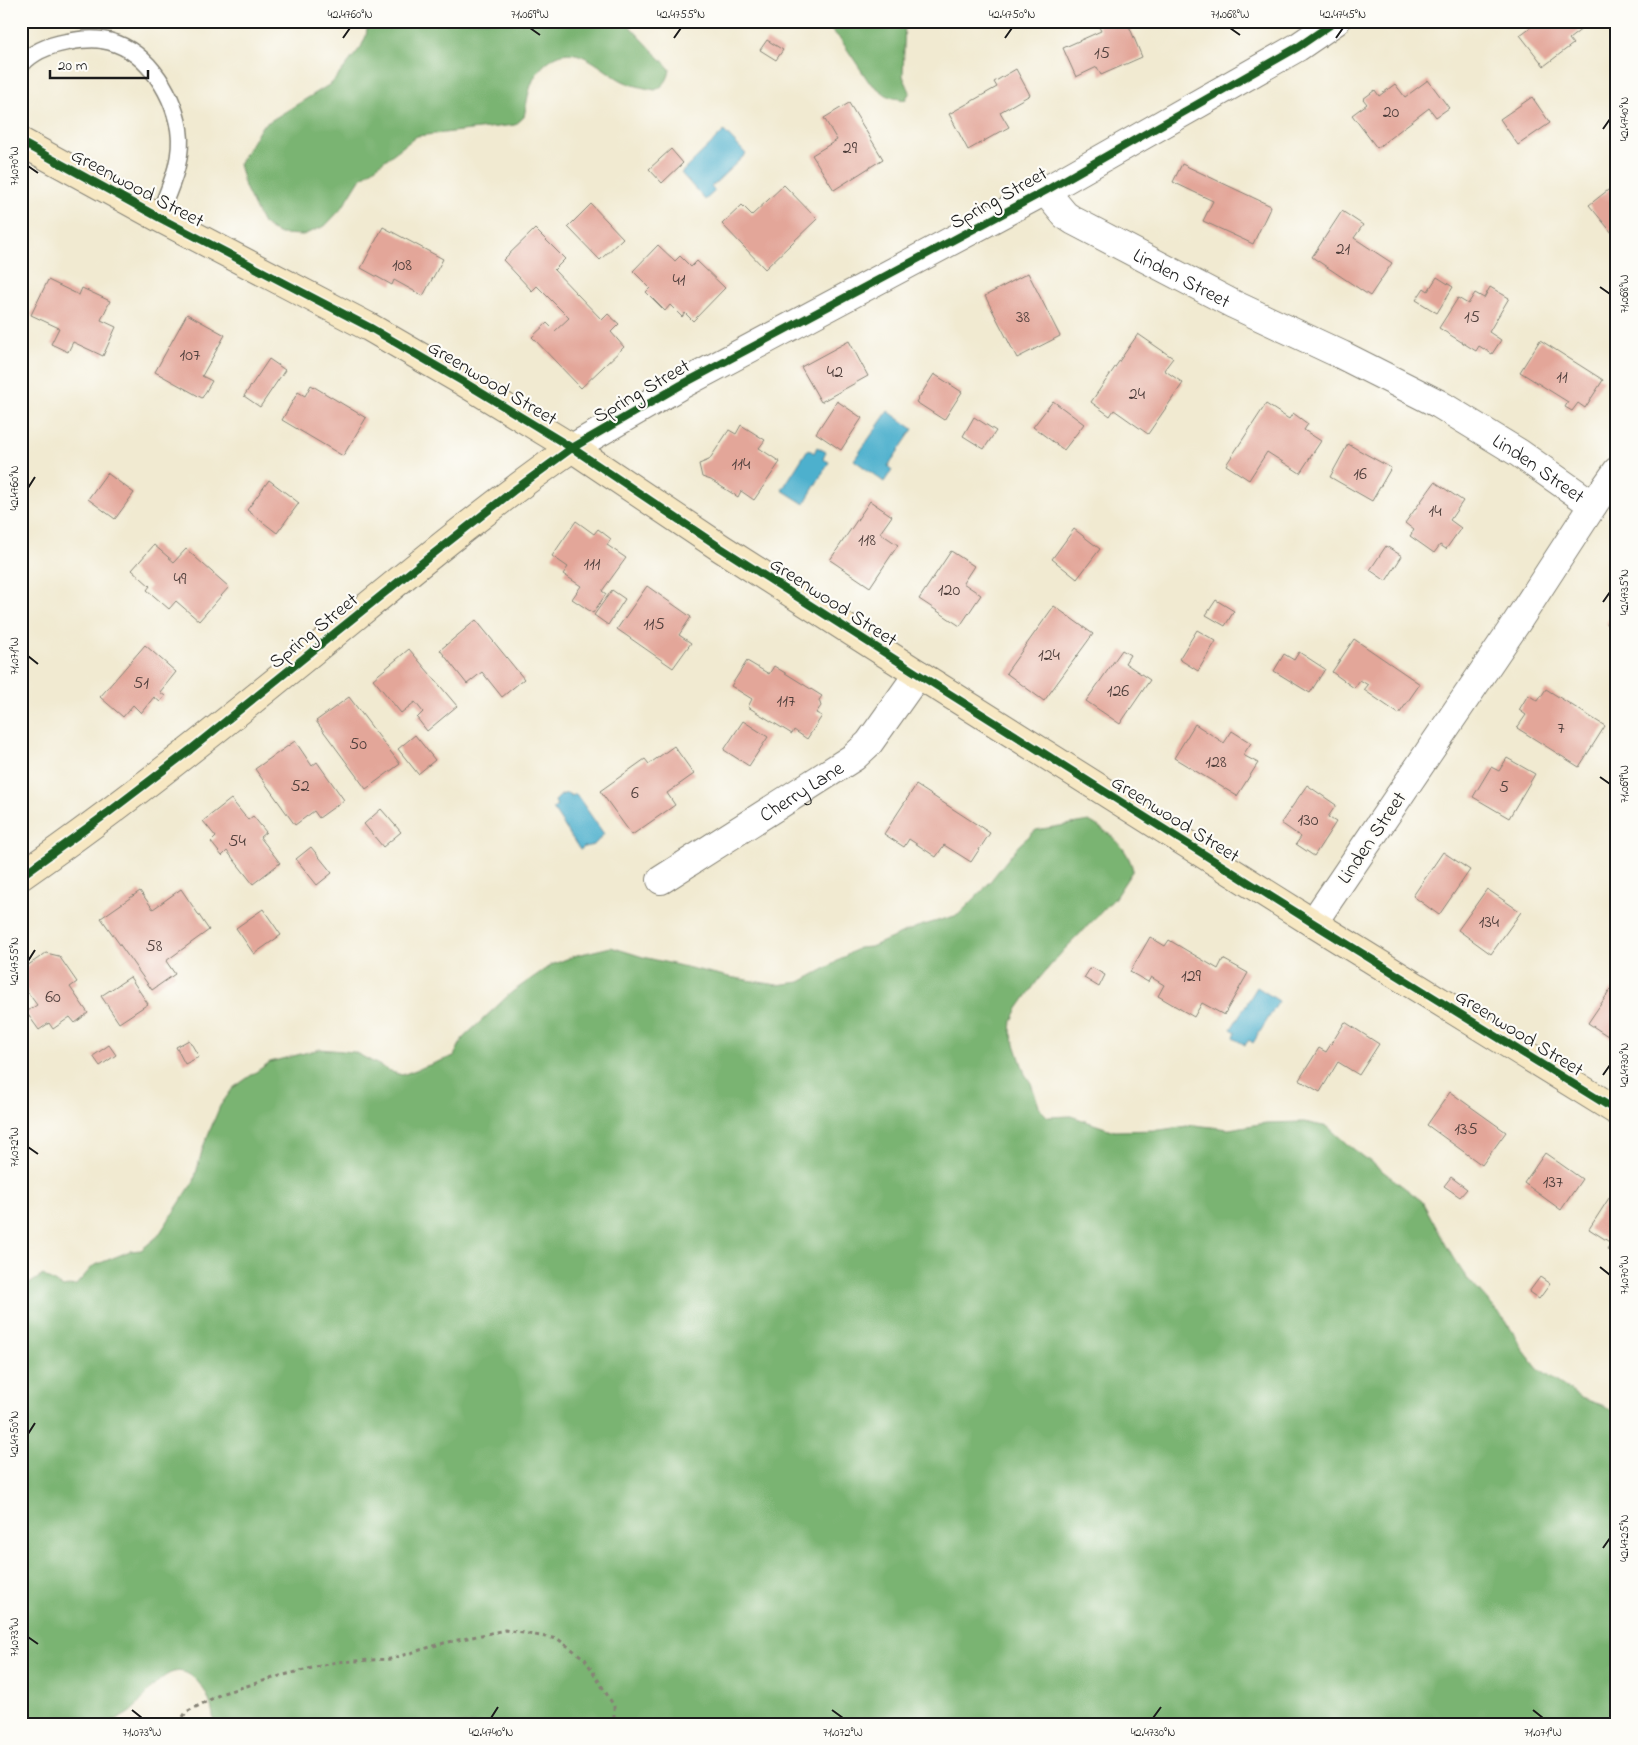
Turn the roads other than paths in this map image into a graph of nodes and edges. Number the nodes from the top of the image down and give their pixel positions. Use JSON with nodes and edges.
{"nodes":[{"id":1,"x":1336,"y":21,"type":"edge"},
{"id":2,"x":21,"y":65,"type":"edge"},
{"id":3,"x":21,"y":142,"type":"edge"},
{"id":4,"x":1045,"y":191,"type":"junction"},
{"id":5,"x":158,"y":217,"type":"junction"},
{"id":6,"x":572,"y":448,"type":"junction"},
{"id":7,"x":1617,"y":471,"type":"edge"},
{"id":8,"x":1593,"y":506,"type":"junction"},
{"id":9,"x":918,"y":674,"type":"junction"},
{"id":10,"x":21,"y":876,"type":"edge"},
{"id":11,"x":661,"y":880,"type":"dead end"},
{"id":12,"x":1313,"y":923,"type":"junction"},
{"id":13,"x":1617,"y":1111,"type":"edge"}],
"edges":[{"from":1,"to":4,"type":"street","name":"Spring Street"},
{"from":2,"to":5,"type":"lane"},
{"from":3,"to":5,"type":"street","name":"Greenwood Street"},
{"from":4,"to":6,"type":"street","name":"Spring Street"},
{"from":4,"to":8,"type":"street","name":"Linden Street"},
{"from":5,"to":6,"type":"street","name":"Greenwood Street"},
{"from":6,"to":9,"type":"street","name":"Greenwood Street"},
{"from":6,"to":10,"type":"street","name":"Spring Street"},
{"from":7,"to":8,"type":"street"},
{"from":8,"to":12,"type":"street","name":"Linden Street"},
{"from":9,"to":11,"type":"street","name":"Cherry Lane"},
{"from":9,"to":12,"type":"street","name":"Greenwood Street"},
{"from":12,"to":13,"type":"street","name":"Greenwood Street"}]}
